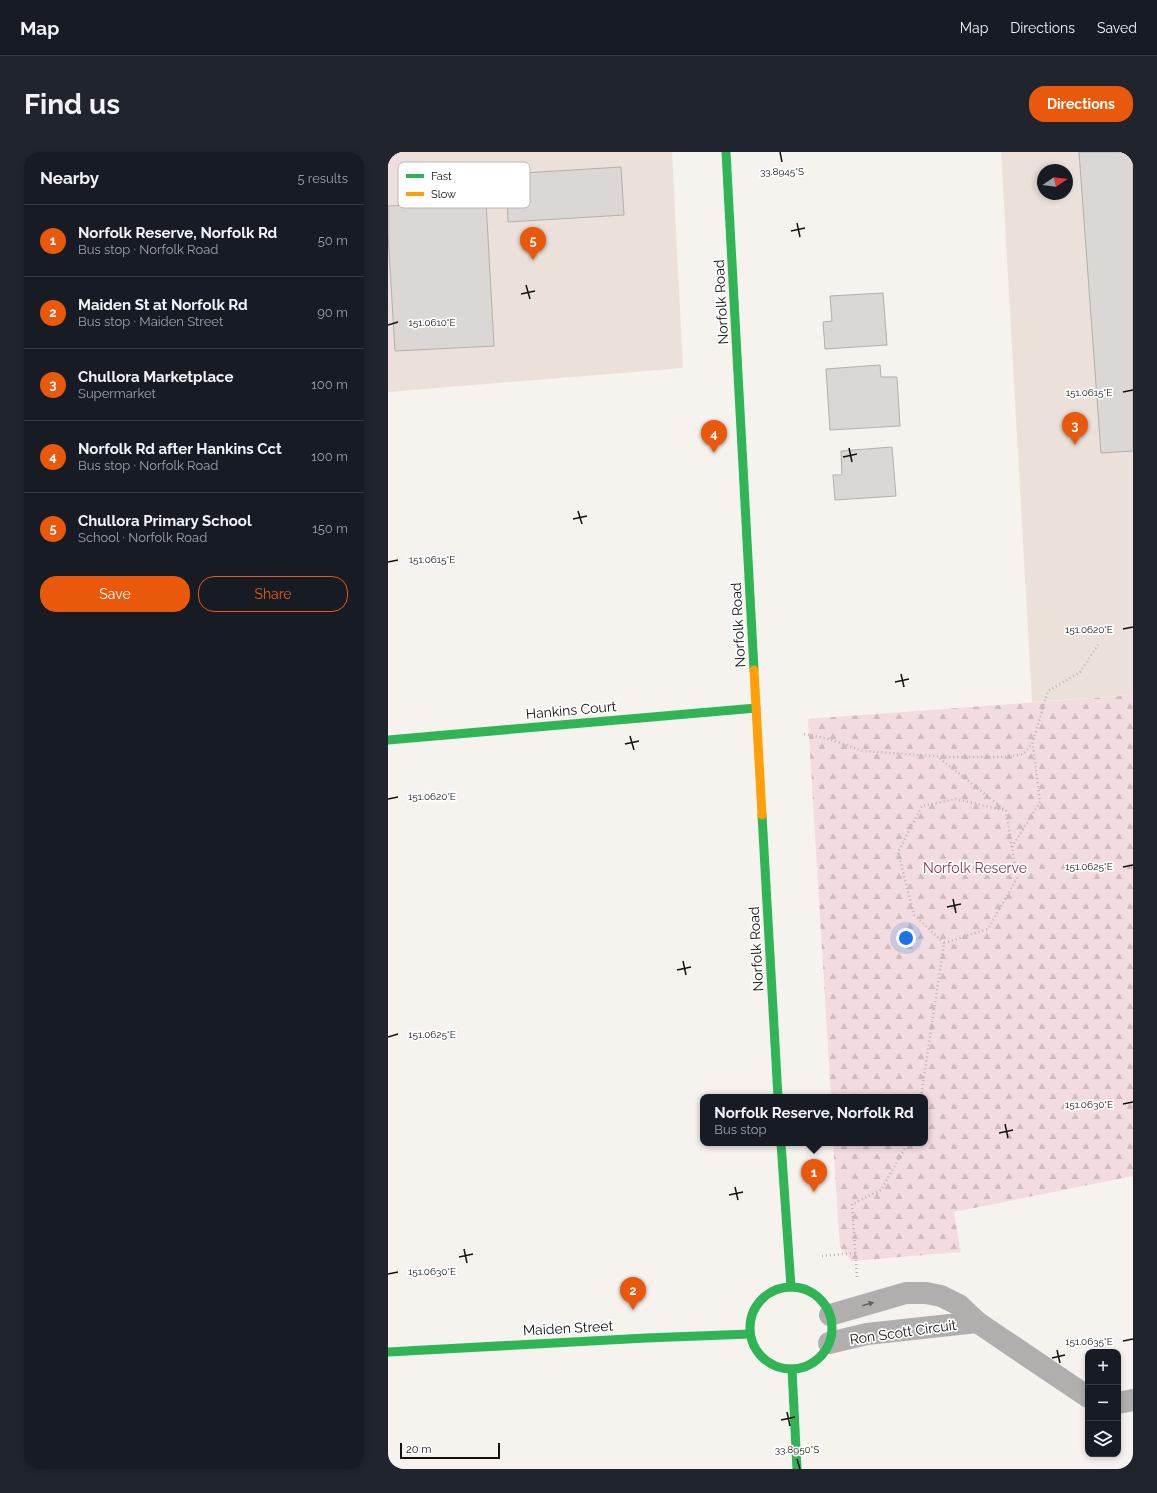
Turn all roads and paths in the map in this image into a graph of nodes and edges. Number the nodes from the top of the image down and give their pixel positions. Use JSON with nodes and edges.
{"nodes":[{"id":1,"x":726,"y":152,"type":"edge"},
{"id":2,"x":1099,"y":643,"type":"dead end"},
{"id":3,"x":756,"y":708,"type":"junction"},
{"id":4,"x":804,"y":734,"type":"dead end"},
{"id":5,"x":388,"y":740,"type":"edge"},
{"id":6,"x":1032,"y":744,"type":"junction"},
{"id":7,"x":938,"y":757,"type":"junction"},
{"id":8,"x":1006,"y":811,"type":"junction"},
{"id":9,"x":1012,"y":847,"type":"junction"},
{"id":10,"x":944,"y":943,"type":"junction"},
{"id":11,"x":778,"y":1094,"type":"edge"},
{"id":12,"x":921,"y":1094,"type":"edge"},
{"id":13,"x":781,"y":1146,"type":"edge"},
{"id":14,"x":906,"y":1146,"type":"edge"},
{"id":15,"x":855,"y":1253,"type":"junction"},
{"id":16,"x":822,"y":1256,"type":"dead end"},
{"id":17,"x":857,"y":1284,"type":"dead end"},
{"id":18,"x":791,"y":1287,"type":"junction"},
{"id":19,"x":830,"y":1315,"type":"junction"},
{"id":20,"x":977,"y":1322,"type":"junction"},
{"id":21,"x":750,"y":1334,"type":"junction"},
{"id":22,"x":829,"y":1343,"type":"junction"},
{"id":23,"x":388,"y":1352,"type":"edge"},
{"id":24,"x":792,"y":1369,"type":"junction"},
{"id":25,"x":1085,"y":1395,"type":"edge"},
{"id":26,"x":797,"y":1469,"type":"edge"}],
"edges":[{"from":1,"to":3,"type":"street","name":"Norfolk Road"},
{"from":2,"to":6,"type":"path"},
{"from":3,"to":5,"type":"street","name":"Hankins Court"},
{"from":3,"to":11,"type":"street","name":"Norfolk Road"},
{"from":4,"to":7,"type":"path"},
{"from":6,"to":7,"type":"path"},
{"from":6,"to":9,"type":"path"},
{"from":7,"to":8,"type":"path"},
{"from":8,"to":9,"type":"path"},
{"from":8,"to":10,"type":"path"},
{"from":9,"to":10,"type":"path"},
{"from":10,"to":12,"type":"path"},
{"from":13,"to":18,"type":"street"},
{"from":14,"to":15,"type":"path"},
{"from":15,"to":16,"type":"path"},
{"from":15,"to":17,"type":"path"},
{"from":18,"to":19,"type":"street"},
{"from":18,"to":21,"type":"street"},
{"from":19,"to":20,"type":"street","name":"Ron Scott Circuit","one_way":true},
{"from":19,"to":22,"type":"street"},
{"from":20,"to":22,"type":"street","name":"Ron Scott Circuit"},
{"from":20,"to":25,"type":"street","name":"Ron Scott Circuit"},
{"from":21,"to":23,"type":"street","name":"Maiden Street"},
{"from":21,"to":24,"type":"street"},
{"from":22,"to":24,"type":"street"},
{"from":24,"to":26,"type":"street"}]}
